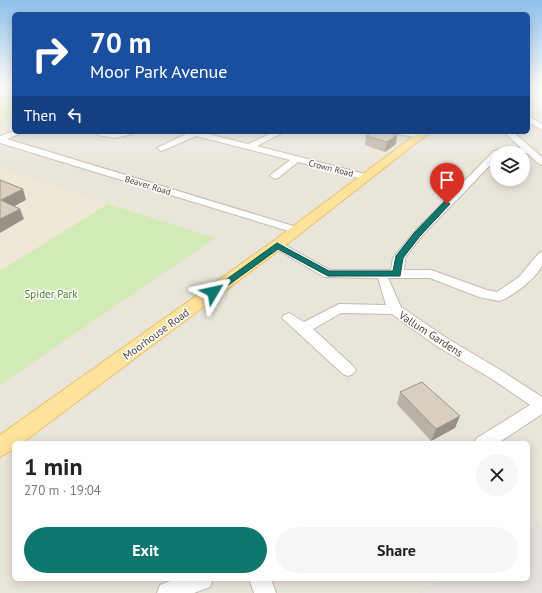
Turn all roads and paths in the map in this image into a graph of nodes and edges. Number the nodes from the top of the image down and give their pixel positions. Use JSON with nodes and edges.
{"nodes":[{"id":1,"x":530,"y":119,"type":"edge"},
{"id":2,"x":542,"y":128,"type":"edge"},
{"id":3,"x":14,"y":134,"type":"edge"},
{"id":4,"x":106,"y":134,"type":"edge"},
{"id":5,"x":122,"y":134,"type":"edge"},
{"id":6,"x":191,"y":134,"type":"edge"},
{"id":7,"x":197,"y":134,"type":"edge"},
{"id":8,"x":276,"y":134,"type":"edge"},
{"id":9,"x":422,"y":134,"type":"edge"},
{"id":10,"x":510,"y":134,"type":"edge"},
{"id":11,"x":0,"y":139,"type":"edge"},
{"id":12,"x":525,"y":146,"type":"edge"},
{"id":13,"x":249,"y":147,"type":"junction"},
{"id":14,"x":161,"y":148,"type":"dead end"},
{"id":15,"x":530,"y":150,"type":"edge"},
{"id":16,"x":297,"y":159,"type":"junction"},
{"id":17,"x":490,"y":160,"type":"edge"},
{"id":18,"x":542,"y":162,"type":"edge"},
{"id":19,"x":275,"y":176,"type":"dead end"},
{"id":20,"x":366,"y":177,"type":"junction"},
{"id":21,"x":296,"y":230,"type":"junction"},
{"id":22,"x":277,"y":245,"type":"junction"},
{"id":23,"x":542,"y":256,"type":"edge"},
{"id":24,"x":397,"y":274,"type":"junction"},
{"id":25,"x":383,"y":279,"type":"dead end"},
{"id":26,"x":395,"y":310,"type":"junction"},
{"id":27,"x":289,"y":318,"type":"dead end"},
{"id":28,"x":303,"y":328,"type":"junction"},
{"id":29,"x":348,"y":370,"type":"dead end"},
{"id":30,"x":542,"y":405,"type":"edge"},
{"id":31,"x":486,"y":441,"type":"edge"},
{"id":32,"x":0,"y":447,"type":"edge"},
{"id":33,"x":197,"y":581,"type":"edge"},
{"id":34,"x":261,"y":581,"type":"edge"},
{"id":35,"x":168,"y":593,"type":"edge"},
{"id":36,"x":265,"y":593,"type":"edge"}],
"edges":[{"from":1,"to":2,"type":"street"},
{"from":3,"to":11,"type":"street"},
{"from":4,"to":5,"type":"street"},
{"from":6,"to":14,"type":"street","name":"Crown Road"},
{"from":7,"to":13,"type":"street","name":"Crown Road"},
{"from":8,"to":13,"type":"street"},
{"from":9,"to":20,"type":"main road","name":"Moorhouse Road"},
{"from":10,"to":12,"type":"street"},
{"from":11,"to":21,"type":"street","name":"Beaver Road"},
{"from":13,"to":16,"type":"street","name":"Crown Road"},
{"from":15,"to":18,"type":"street"},
{"from":16,"to":19,"type":"street","name":"Crown Road"},
{"from":16,"to":20,"type":"street","name":"Crown Road"},
{"from":17,"to":24,"type":"street"},
{"from":20,"to":21,"type":"main road","name":"Moorhouse Road"},
{"from":21,"to":22,"type":"main road","name":"Moorhouse Road"},
{"from":22,"to":24,"type":"street"},
{"from":22,"to":32,"type":"main road","name":"Moorhouse Road"},
{"from":23,"to":24,"type":"street"},
{"from":25,"to":26,"type":"street"},
{"from":26,"to":28,"type":"street","name":"Vallum Gardens"},
{"from":26,"to":30,"type":"street","name":"Vallum Gardens"},
{"from":27,"to":28,"type":"street"},
{"from":28,"to":29,"type":"street"},
{"from":30,"to":31,"type":"street"},
{"from":33,"to":35,"type":"street"},
{"from":34,"to":36,"type":"street"}]}
